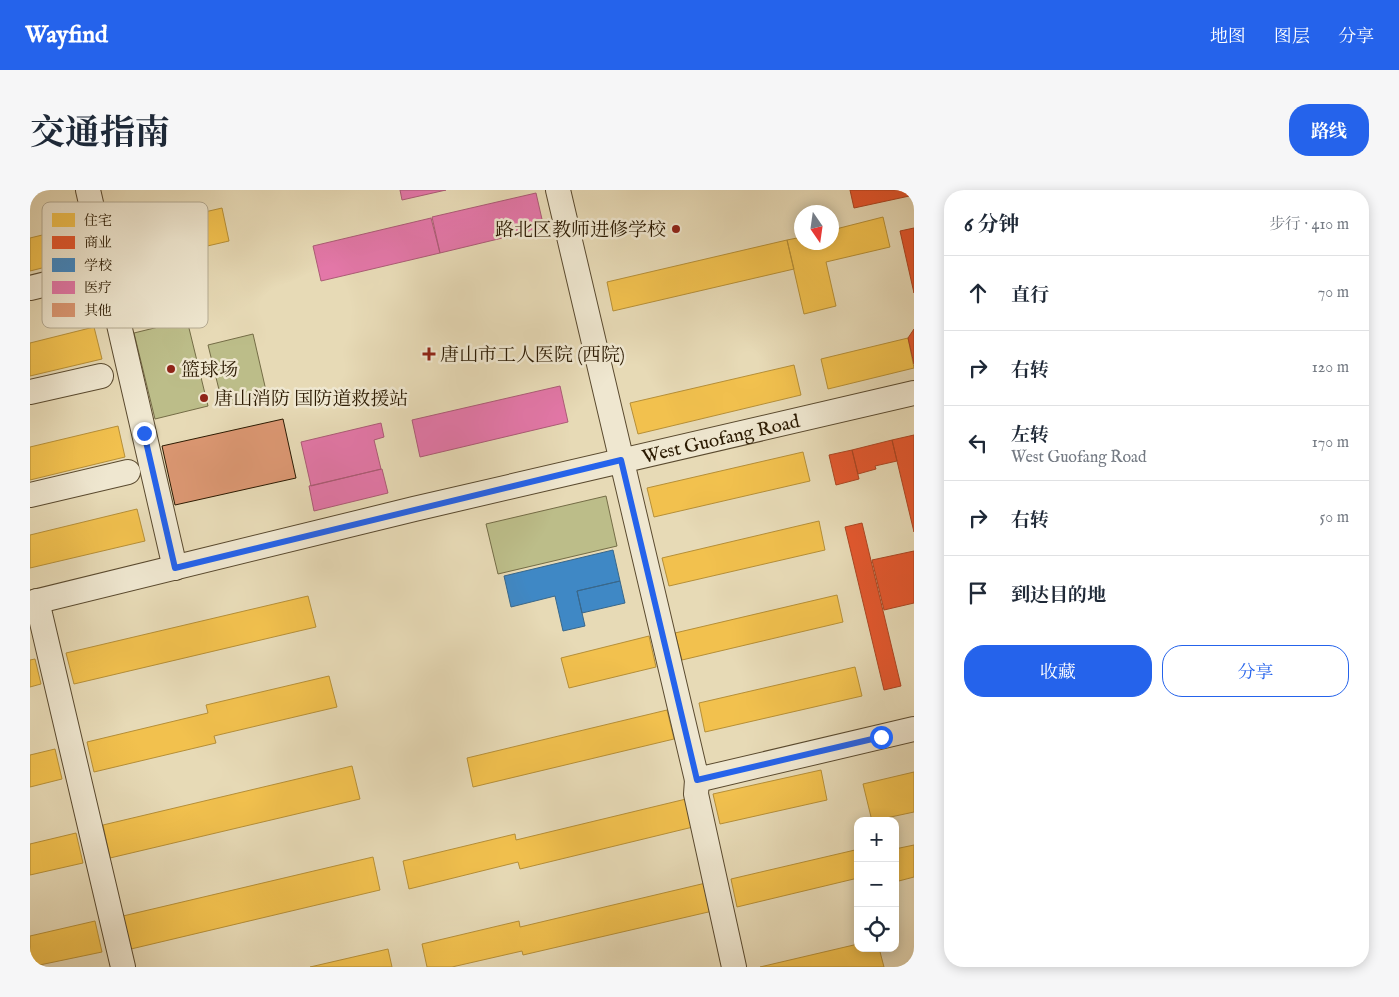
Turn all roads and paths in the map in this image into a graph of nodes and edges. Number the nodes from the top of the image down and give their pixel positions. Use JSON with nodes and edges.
{"nodes":[{"id":1,"x":558,"y":190,"type":"edge"},
{"id":2,"x":120,"y":328,"type":"edge"},
{"id":3,"x":101,"y":376,"type":"dead end"},
{"id":4,"x":30,"y":392,"type":"edge"},
{"id":5,"x":914,"y":393,"type":"edge"},
{"id":6,"x":621,"y":460,"type":"junction"},
{"id":7,"x":128,"y":472,"type":"dead end"},
{"id":8,"x":30,"y":495,"type":"edge"},
{"id":9,"x":175,"y":568,"type":"junction"},
{"id":10,"x":33,"y":602,"type":"edge"},
{"id":11,"x":914,"y":729,"type":"edge"},
{"id":12,"x":697,"y":780,"type":"junction"},
{"id":13,"x":123,"y":967,"type":"edge"},
{"id":14,"x":734,"y":967,"type":"edge"}],
"edges":[{"from":1,"to":6,"type":"street"},
{"from":2,"to":9,"type":"street"},
{"from":3,"to":4,"type":"street"},
{"from":5,"to":6,"type":"street","name":"West Guofang Road"},
{"from":6,"to":9,"type":"street","name":"West Guofang Road"},
{"from":6,"to":12,"type":"street"},
{"from":7,"to":8,"type":"street"},
{"from":9,"to":10,"type":"street","name":"West Guofang Road"},
{"from":10,"to":13,"type":"street"},
{"from":11,"to":12,"type":"street"},
{"from":12,"to":14,"type":"street"}]}
